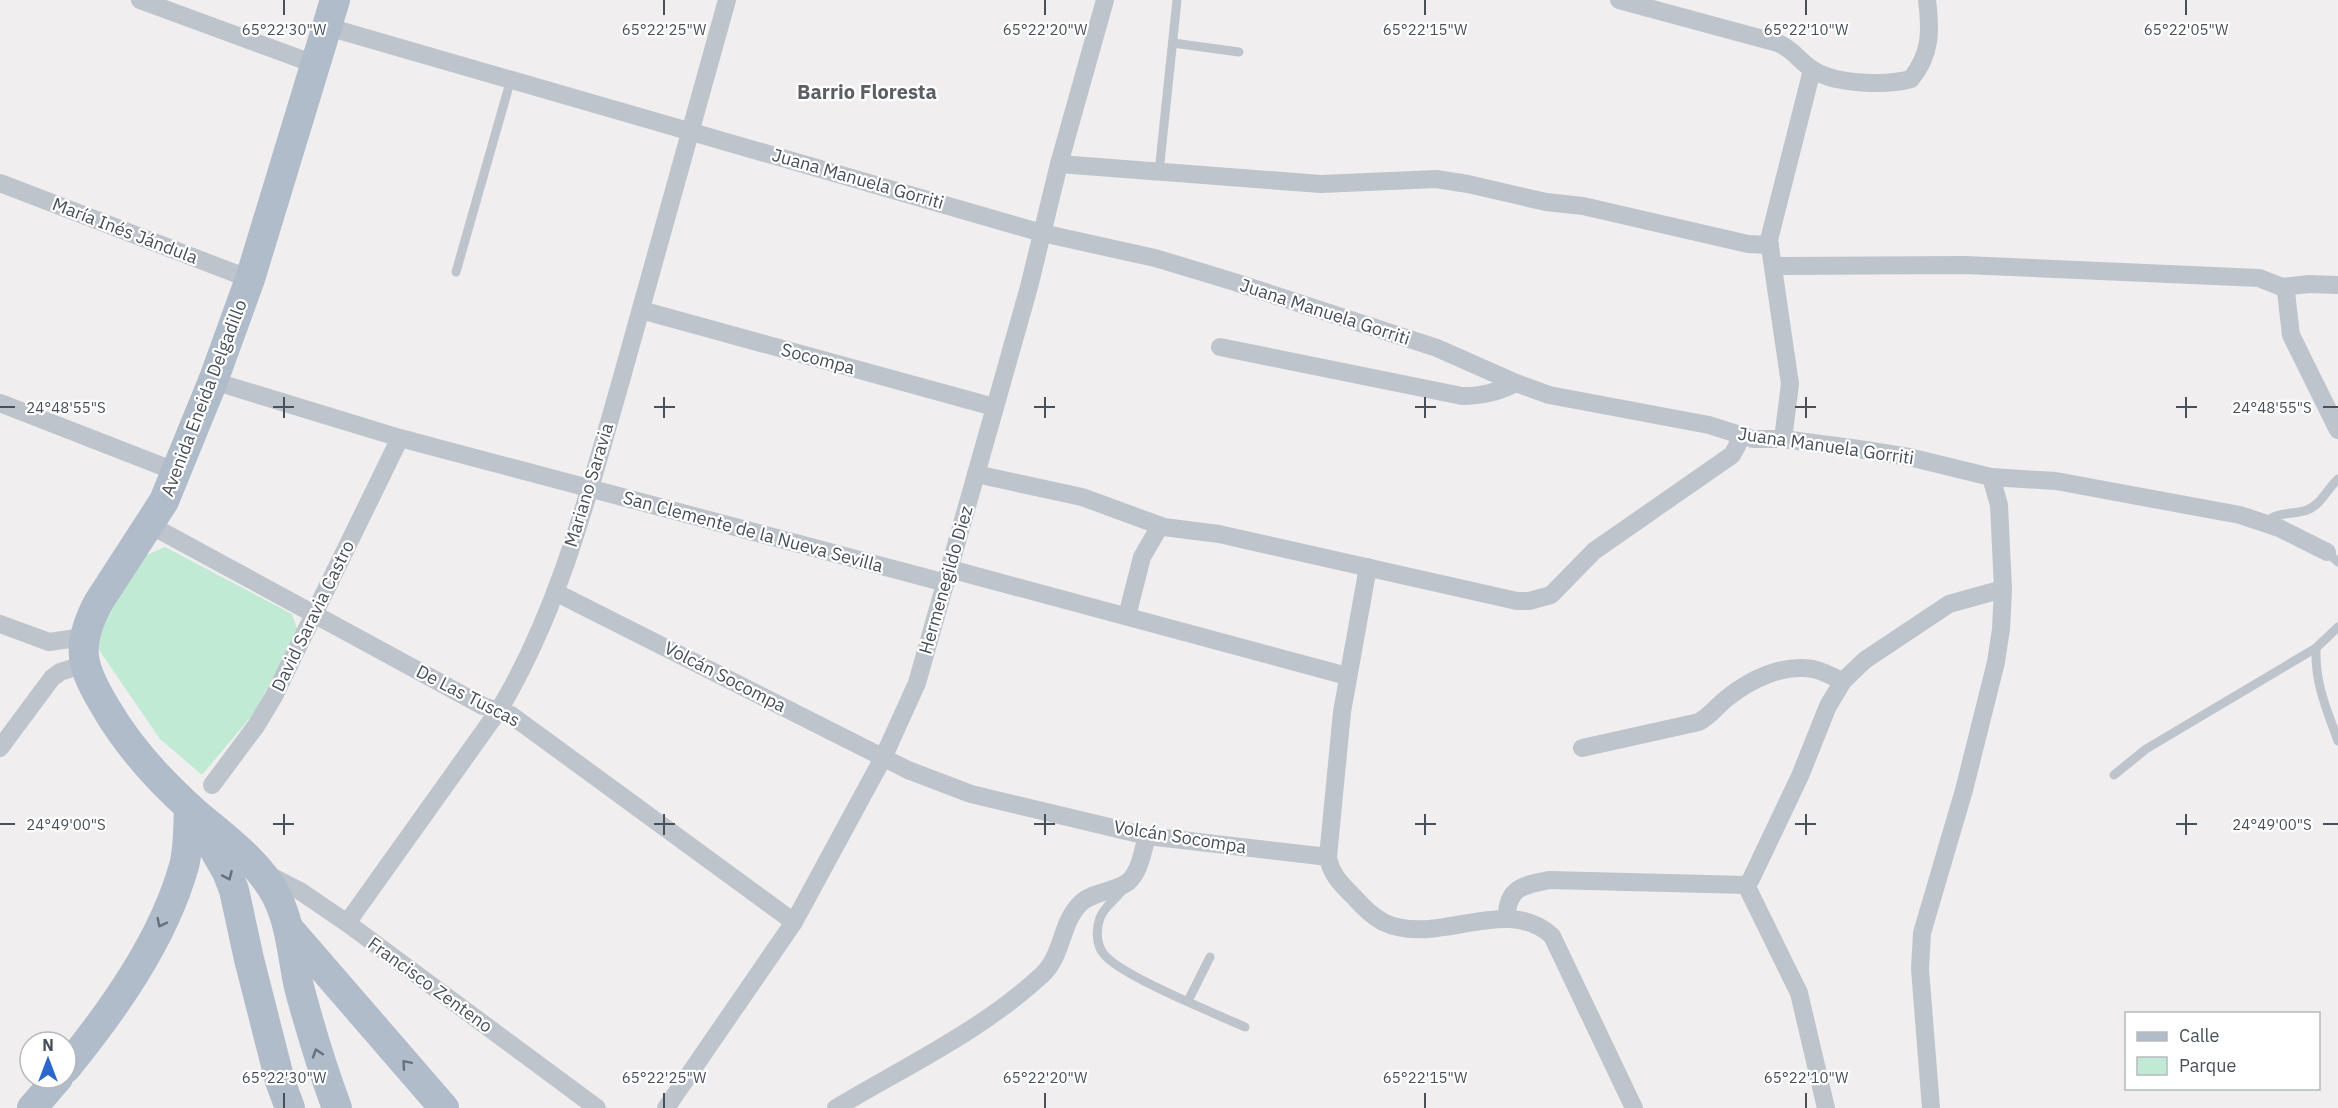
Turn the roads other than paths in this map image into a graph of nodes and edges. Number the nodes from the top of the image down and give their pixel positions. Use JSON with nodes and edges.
{"nodes":[{"id":1,"x":140,"y":0,"type":"edge"},
{"id":2,"x":727,"y":0,"type":"edge"},
{"id":3,"x":1105,"y":0,"type":"edge"},
{"id":4,"x":1177,"y":0,"type":"edge"},
{"id":5,"x":1619,"y":0,"type":"edge"},
{"id":6,"x":1927,"y":0,"type":"edge"},
{"id":7,"x":332,"y":13,"type":"edge"},
{"id":8,"x":1173,"y":43,"type":"junction"},
{"id":9,"x":1239,"y":52,"type":"dead end"},
{"id":10,"x":317,"y":65,"type":"junction"},
{"id":11,"x":1812,"y":70,"type":"junction"},
{"id":12,"x":511,"y":79,"type":"junction"},
{"id":13,"x":692,"y":130,"type":"junction"},
{"id":14,"x":1059,"y":164,"type":"junction"},
{"id":15,"x":1159,"y":172,"type":"junction"},
{"id":16,"x":0,"y":183,"type":"edge"},
{"id":17,"x":1042,"y":233,"type":"junction"},
{"id":18,"x":1770,"y":245,"type":"junction"},
{"id":19,"x":1773,"y":266,"type":"junction"},
{"id":20,"x":456,"y":272,"type":"dead end"},
{"id":21,"x":250,"y":279,"type":"junction"},
{"id":22,"x":2338,"y":285,"type":"edge"},
{"id":23,"x":2282,"y":287,"type":"junction"},
{"id":24,"x":641,"y":310,"type":"junction"},
{"id":25,"x":1220,"y":347,"type":"dead end"},
{"id":26,"x":213,"y":381,"type":"junction"},
{"id":27,"x":1516,"y":383,"type":"junction"},
{"id":28,"x":0,"y":403,"type":"edge"},
{"id":29,"x":994,"y":407,"type":"junction"},
{"id":30,"x":2338,"y":430,"type":"edge"},
{"id":31,"x":1740,"y":436,"type":"junction"},
{"id":32,"x":400,"y":438,"type":"junction"},
{"id":33,"x":1783,"y":439,"type":"junction"},
{"id":34,"x":177,"y":472,"type":"junction"},
{"id":35,"x":976,"y":474,"type":"junction"},
{"id":36,"x":1991,"y":477,"type":"junction"},
{"id":37,"x":2338,"y":479,"type":"edge"},
{"id":38,"x":590,"y":488,"type":"junction"},
{"id":39,"x":2266,"y":523,"type":"junction"},
{"id":40,"x":150,"y":525,"type":"junction"},
{"id":41,"x":1160,"y":525,"type":"junction"},
{"id":42,"x":2332,"y":557,"type":"edge"},
{"id":43,"x":1368,"y":567,"type":"junction"},
{"id":44,"x":948,"y":576,"type":"junction"},
{"id":45,"x":2003,"y":589,"type":"junction"},
{"id":46,"x":555,"y":592,"type":"junction"},
{"id":47,"x":314,"y":616,"type":"junction"},
{"id":48,"x":1127,"y":616,"type":"junction"},
{"id":49,"x":0,"y":624,"type":"edge"},
{"id":50,"x":2338,"y":627,"type":"edge"},
{"id":51,"x":2316,"y":648,"type":"junction"},
{"id":52,"x":84,"y":651,"type":"junction"},
{"id":53,"x":1347,"y":676,"type":"junction"},
{"id":54,"x":1843,"y":681,"type":"junction"},
{"id":55,"x":499,"y":710,"type":"junction"},
{"id":56,"x":2338,"y":741,"type":"edge"},
{"id":57,"x":0,"y":748,"type":"edge"},
{"id":58,"x":1582,"y":748,"type":"dead end"},
{"id":59,"x":883,"y":758,"type":"junction"},
{"id":60,"x":2114,"y":775,"type":"dead end"},
{"id":61,"x":212,"y":784,"type":"dead end"},
{"id":62,"x":189,"y":807,"type":"junction"},
{"id":63,"x":1147,"y":836,"type":"junction"},
{"id":64,"x":1328,"y":857,"type":"junction"},
{"id":65,"x":258,"y":870,"type":"junction"},
{"id":66,"x":1127,"y":882,"type":"junction"},
{"id":67,"x":1746,"y":885,"type":"junction"},
{"id":68,"x":1507,"y":919,"type":"junction"},
{"id":69,"x":794,"y":922,"type":"junction"},
{"id":70,"x":347,"y":923,"type":"junction"},
{"id":71,"x":290,"y":930,"type":"junction"},
{"id":72,"x":1210,"y":957,"type":"dead end"},
{"id":73,"x":1188,"y":1001,"type":"junction"},
{"id":74,"x":1245,"y":1027,"type":"dead end"},
{"id":75,"x":78,"y":1052,"type":"edge"},
{"id":76,"x":48,"y":1090,"type":"edge"},
{"id":77,"x":32,"y":1108,"type":"edge"},
{"id":78,"x":290,"y":1108,"type":"edge"},
{"id":79,"x":337,"y":1108,"type":"edge"},
{"id":80,"x":444,"y":1108,"type":"edge"},
{"id":81,"x":597,"y":1108,"type":"edge"},
{"id":82,"x":666,"y":1108,"type":"edge"},
{"id":83,"x":836,"y":1108,"type":"edge"},
{"id":84,"x":1634,"y":1108,"type":"edge"},
{"id":85,"x":1826,"y":1108,"type":"edge"},
{"id":86,"x":1931,"y":1108,"type":"edge"}],
"edges":[{"from":1,"to":10,"type":"street"},
{"from":2,"to":13,"type":"street","name":"Mariano Saravia"},
{"from":3,"to":14,"type":"street","name":"Hermenegildo Diez"},
{"from":4,"to":8,"type":"lane"},
{"from":5,"to":11,"type":"street"},
{"from":6,"to":11,"type":"street"},
{"from":7,"to":10,"type":"main road","name":"Avenida Eneida Delgadillo"},
{"from":7,"to":12,"type":"street","name":"Juana Manuela Gorriti"},
{"from":8,"to":9,"type":"lane"},
{"from":8,"to":15,"type":"lane"},
{"from":10,"to":21,"type":"main road","name":"Avenida Eneida Delgadillo"},
{"from":11,"to":18,"type":"street"},
{"from":12,"to":13,"type":"street","name":"Juana Manuela Gorriti"},
{"from":12,"to":20,"type":"lane"},
{"from":13,"to":17,"type":"street","name":"Juana Manuela Gorriti"},
{"from":13,"to":24,"type":"street","name":"Mariano Saravia"},
{"from":14,"to":15,"type":"street"},
{"from":14,"to":17,"type":"street","name":"Hermenegildo Diez"},
{"from":15,"to":18,"type":"street"},
{"from":16,"to":21,"type":"street","name":"María Inés Jándula"},
{"from":17,"to":27,"type":"street","name":"Juana Manuela Gorriti"},
{"from":17,"to":29,"type":"street","name":"Hermenegildo Diez"},
{"from":18,"to":19,"type":"street"},
{"from":19,"to":23,"type":"street"},
{"from":19,"to":33,"type":"street"},
{"from":21,"to":26,"type":"main road","name":"Avenida Eneida Delgadillo"},
{"from":22,"to":23,"type":"street"},
{"from":23,"to":30,"type":"street"},
{"from":24,"to":29,"type":"street","name":"Socompa"},
{"from":24,"to":38,"type":"street","name":"Mariano Saravia"},
{"from":25,"to":27,"type":"street"},
{"from":26,"to":32,"type":"street","name":"San Clemente de la Nueva Sevilla"},
{"from":26,"to":34,"type":"main road","name":"Avenida Eneida Delgadillo"},
{"from":27,"to":31,"type":"street","name":"Juana Manuela Gorriti"},
{"from":28,"to":34,"type":"street"},
{"from":29,"to":35,"type":"street","name":"Hermenegildo Diez"},
{"from":31,"to":33,"type":"street","name":"Juana Manuela Gorriti"},
{"from":31,"to":43,"type":"street"},
{"from":32,"to":38,"type":"street","name":"San Clemente de la Nueva Sevilla"},
{"from":32,"to":47,"type":"street","name":"David Saravia Castro"},
{"from":33,"to":36,"type":"street","name":"Juana Manuela Gorriti"},
{"from":34,"to":40,"type":"main road","name":"Avenida Eneida Delgadillo"},
{"from":35,"to":41,"type":"street"},
{"from":35,"to":44,"type":"street","name":"Hermenegildo Diez"},
{"from":36,"to":39,"type":"street","name":"Juana Manuela Gorriti"},
{"from":36,"to":45,"type":"street"},
{"from":37,"to":39,"type":"lane"},
{"from":38,"to":44,"type":"street","name":"San Clemente de la Nueva Sevilla"},
{"from":38,"to":46,"type":"street","name":"Mariano Saravia"},
{"from":39,"to":42,"type":"street","name":"Juana Manuela Gorriti"},
{"from":40,"to":47,"type":"street","name":"De Las Tuscas"},
{"from":40,"to":52,"type":"main road","name":"Avenida Eneida Delgadillo"},
{"from":41,"to":43,"type":"street"},
{"from":41,"to":48,"type":"street"},
{"from":43,"to":53,"type":"street"},
{"from":44,"to":48,"type":"street","name":"San Clemente de la Nueva Sevilla"},
{"from":44,"to":59,"type":"street","name":"Hermenegildo Diez"},
{"from":45,"to":54,"type":"street"},
{"from":45,"to":86,"type":"street"},
{"from":46,"to":55,"type":"street","name":"Mariano Saravia"},
{"from":46,"to":59,"type":"street","name":"Volcán Socompa"},
{"from":47,"to":55,"type":"street","name":"De Las Tuscas"},
{"from":47,"to":61,"type":"street","name":"David Saravia Castro"},
{"from":48,"to":53,"type":"street","name":"San Clemente de la Nueva Sevilla"},
{"from":49,"to":52,"type":"street"},
{"from":50,"to":51,"type":"lane"},
{"from":51,"to":56,"type":"lane"},
{"from":51,"to":60,"type":"lane"},
{"from":52,"to":57,"type":"street"},
{"from":52,"to":62,"type":"main road"},
{"from":53,"to":64,"type":"street"},
{"from":54,"to":58,"type":"street"},
{"from":54,"to":67,"type":"street"},
{"from":55,"to":69,"type":"street","name":"De Las Tuscas"},
{"from":55,"to":70,"type":"street","name":"Mariano Saravia"},
{"from":59,"to":63,"type":"street","name":"Volcán Socompa"},
{"from":59,"to":69,"type":"street","name":"Hermenegildo Diez"},
{"from":62,"to":65,"type":"main road"},
{"from":62,"to":75,"type":"main road","one_way":true},
{"from":62,"to":78,"type":"main road","one_way":true},
{"from":63,"to":64,"type":"street","name":"Volcán Socompa"},
{"from":63,"to":66,"type":"street"},
{"from":64,"to":68,"type":"street"},
{"from":65,"to":70,"type":"street","name":"Francisco Zenteno"},
{"from":65,"to":71,"type":"main road"},
{"from":66,"to":73,"type":"lane"},
{"from":66,"to":83,"type":"street"},
{"from":67,"to":68,"type":"street"},
{"from":67,"to":85,"type":"street"},
{"from":68,"to":84,"type":"street"},
{"from":69,"to":82,"type":"street","name":"Hermenegildo Diez"},
{"from":70,"to":81,"type":"street","name":"Francisco Zenteno"},
{"from":79,"to":71,"type":"main road","one_way":true},
{"from":80,"to":71,"type":"main road","one_way":true},
{"from":72,"to":73,"type":"lane"},
{"from":73,"to":74,"type":"lane"},
{"from":76,"to":77,"type":"main road"}]}
